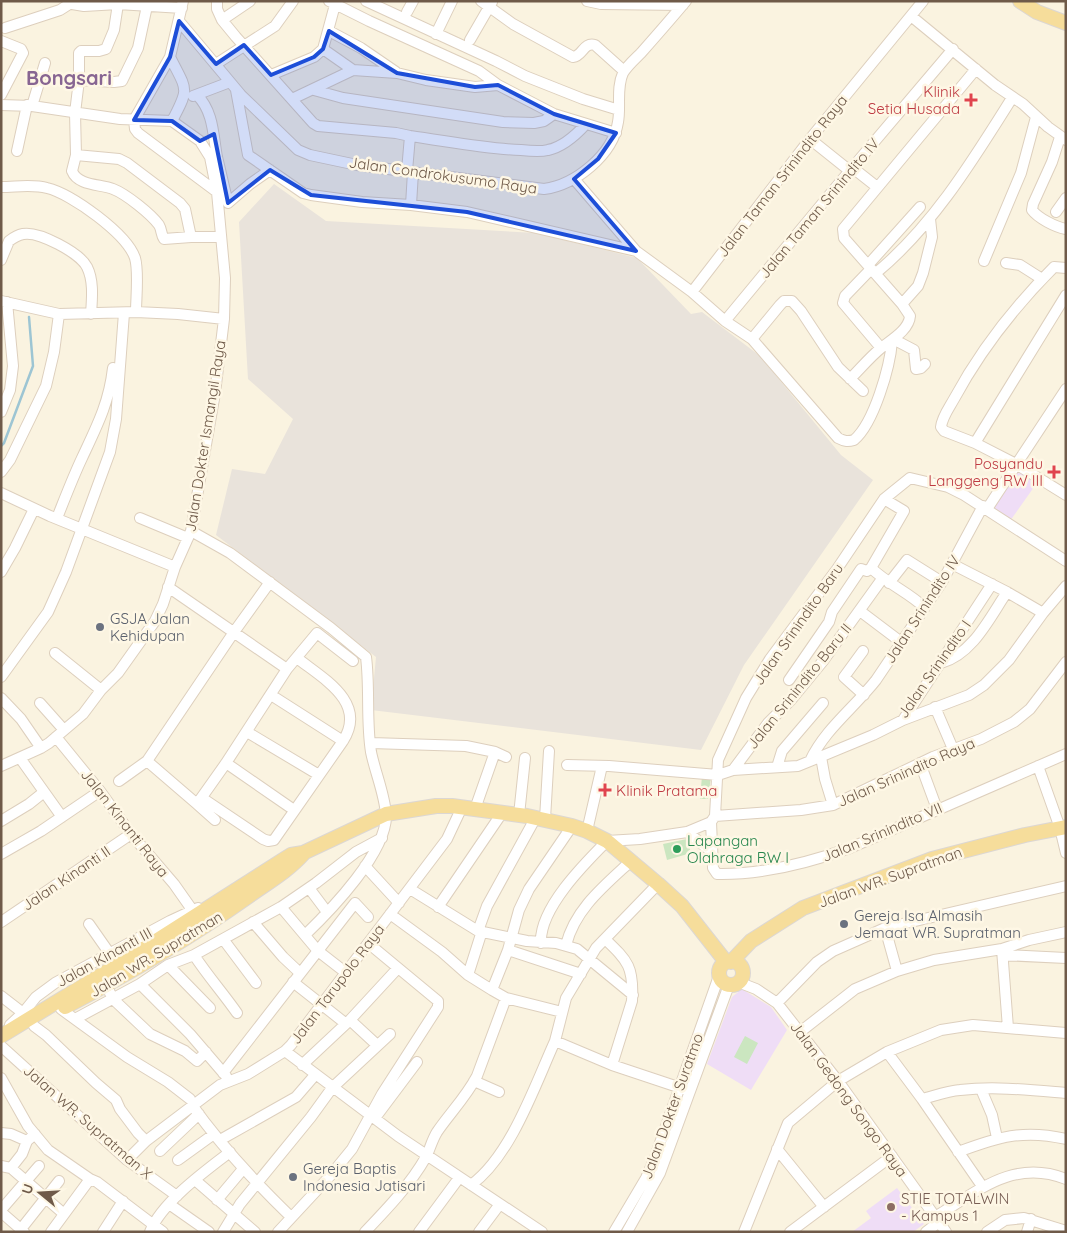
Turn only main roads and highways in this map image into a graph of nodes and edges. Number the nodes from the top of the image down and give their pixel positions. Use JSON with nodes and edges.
{"nodes":[{"id":1,"x":1020,"y":1,"type":"edge"},
{"id":2,"x":1066,"y":23,"type":"edge"},
{"id":3,"x":1063,"y":828,"type":"edge"},
{"id":4,"x":303,"y":853,"type":"junction"},
{"id":5,"x":728,"y":962,"type":"junction"},
{"id":6,"x":104,"y":980,"type":"junction"},
{"id":7,"x":1,"y":1036,"type":"edge"},
{"id":8,"x":1,"y":1045,"type":"edge"}],
"edges":[{"from":1,"to":2,"type":"main road"},
{"from":3,"to":5,"type":"main road","name":"Jalan WR. Supratman"},
{"from":4,"to":5,"type":"main road","name":"Jalan WR. Supratman"},
{"from":4,"to":6,"type":"main road","name":"Jalan WR. Supratman"},
{"from":4,"to":6,"type":"main road","name":"Jalan WR. Supratman"},
{"from":5,"to":5,"type":"main road"},
{"from":6,"to":7,"type":"main road","name":"Jalan WR. Supratman"},
{"from":6,"to":8,"type":"main road","name":"Jalan WR. Supratman"}]}
